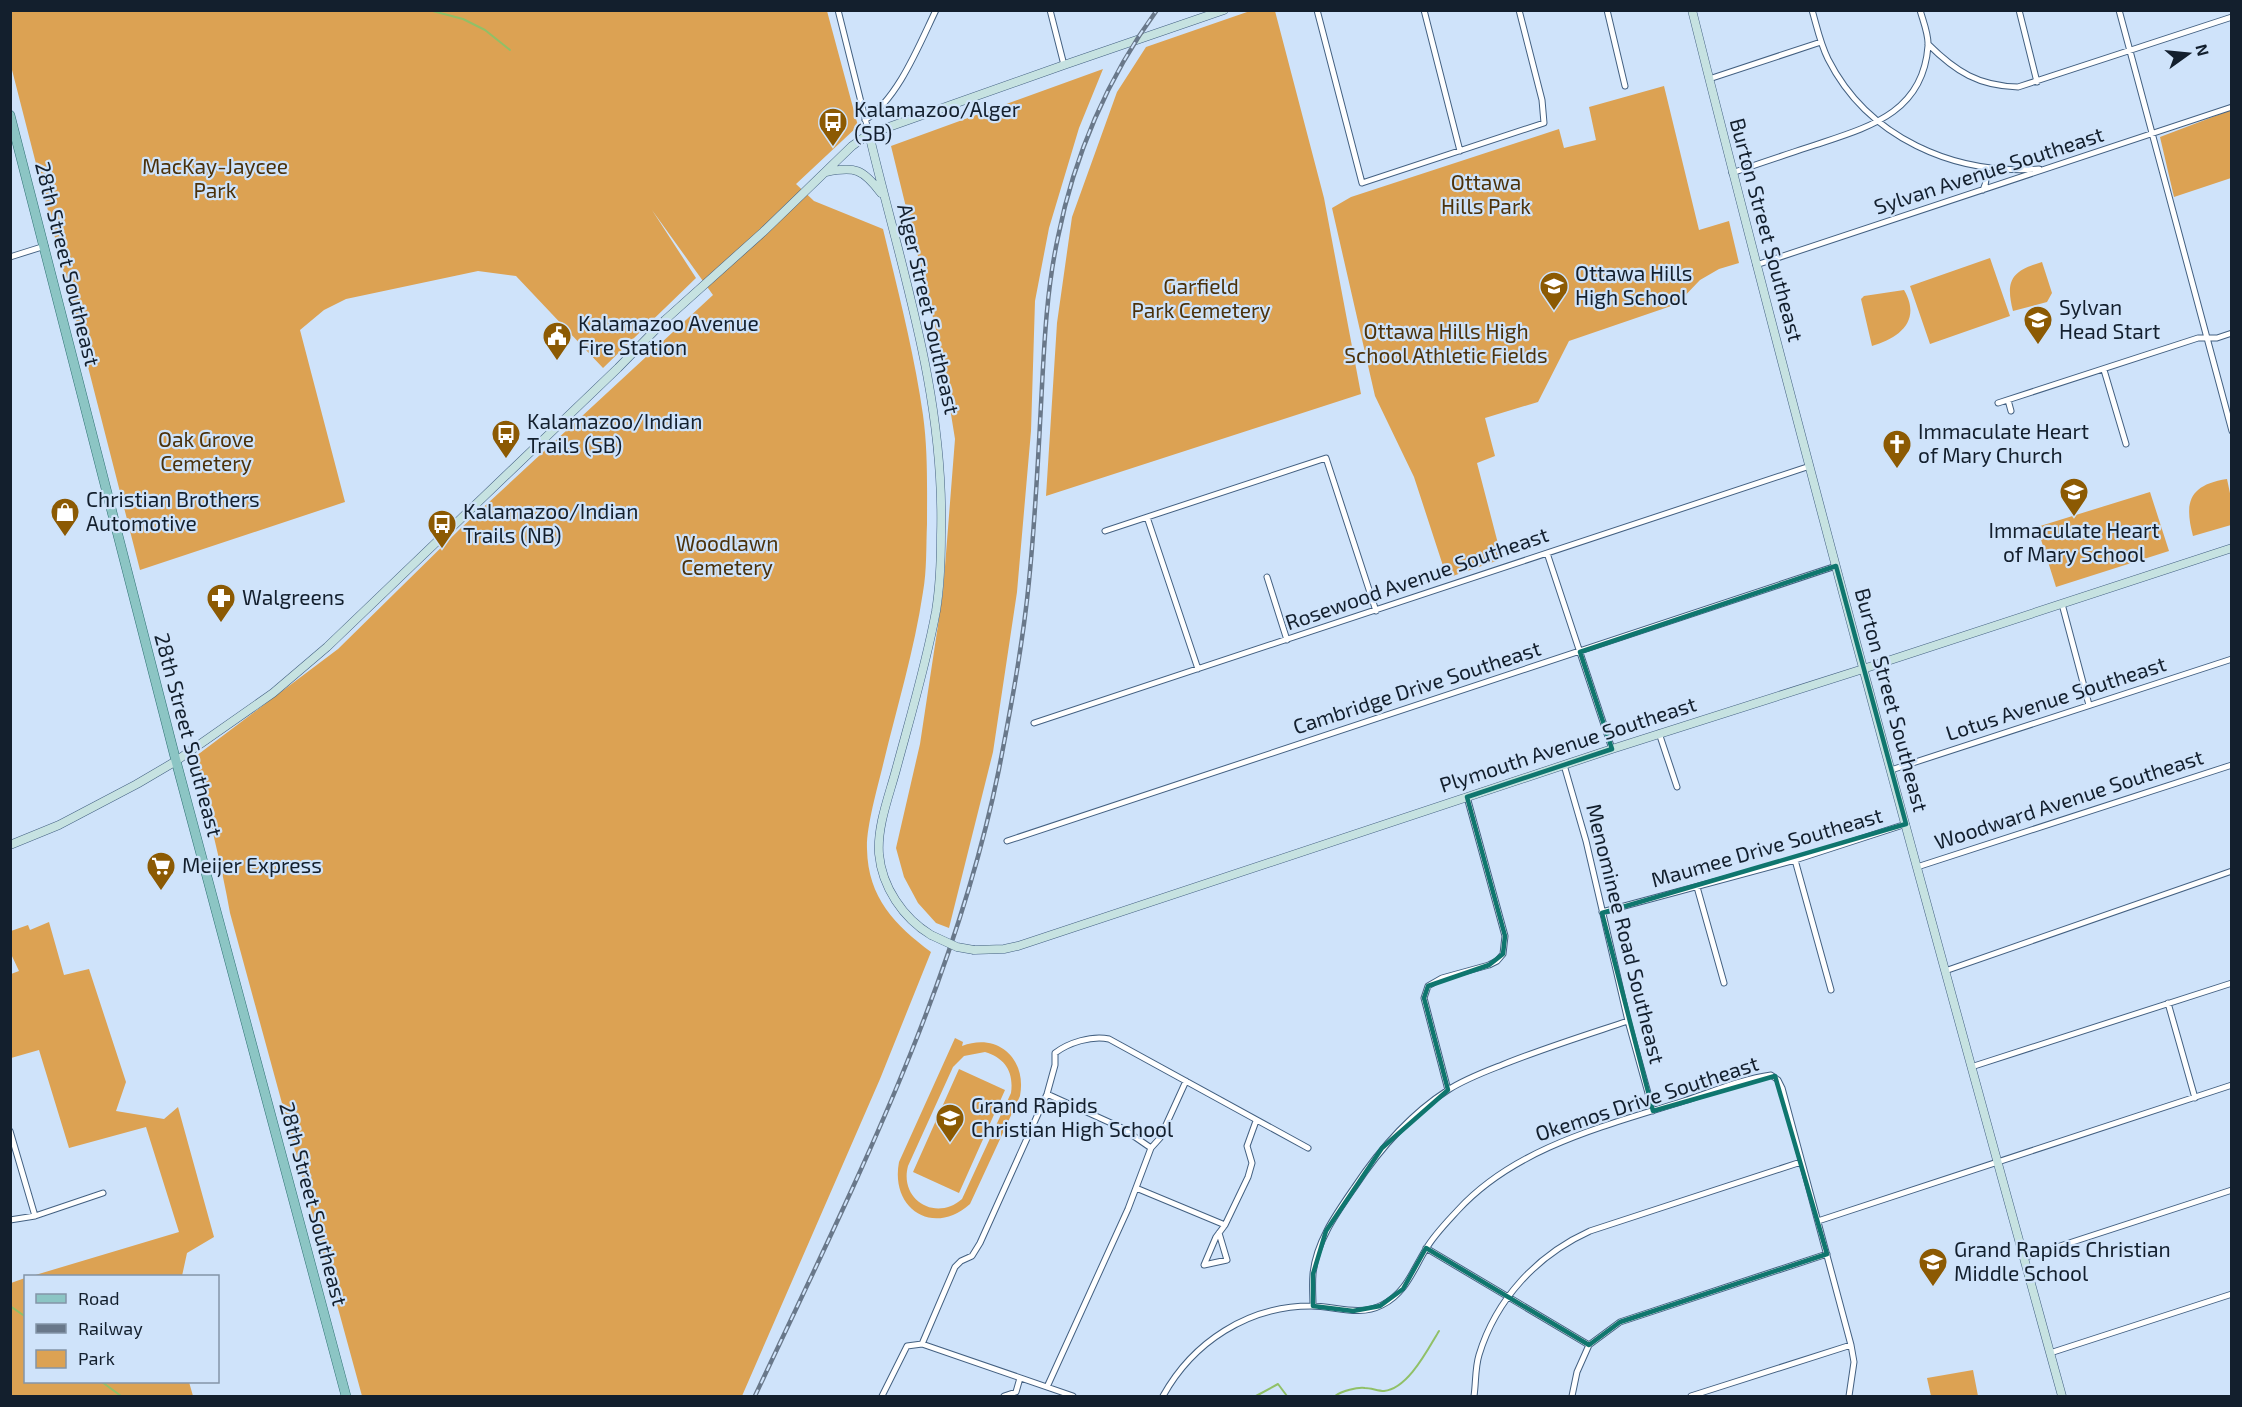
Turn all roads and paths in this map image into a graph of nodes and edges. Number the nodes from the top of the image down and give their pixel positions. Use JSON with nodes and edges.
{"nodes":[{"id":1,"x":838,"y":10,"type":"edge"},
{"id":2,"x":936,"y":10,"type":"edge"},
{"id":3,"x":1050,"y":10,"type":"edge"},
{"id":4,"x":1224,"y":10,"type":"edge"},
{"id":5,"x":1317,"y":10,"type":"edge"},
{"id":6,"x":1424,"y":10,"type":"edge"},
{"id":7,"x":1519,"y":10,"type":"edge"},
{"id":8,"x":1607,"y":10,"type":"edge"},
{"id":9,"x":1692,"y":10,"type":"edge"},
{"id":10,"x":1812,"y":10,"type":"edge"},
{"id":11,"x":1920,"y":10,"type":"edge"},
{"id":12,"x":2019,"y":10,"type":"edge"},
{"id":13,"x":2119,"y":10,"type":"edge"},
{"id":14,"x":2232,"y":17,"type":"edge"},
{"id":15,"x":1821,"y":42,"type":"junction"},
{"id":16,"x":1928,"y":44,"type":"junction"},
{"id":17,"x":2130,"y":51,"type":"junction"},
{"id":18,"x":1064,"y":65,"type":"junction"},
{"id":19,"x":1709,"y":79,"type":"junction"},
{"id":20,"x":2037,"y":82,"type":"junction"},
{"id":21,"x":1625,"y":86,"type":"dead end"},
{"id":22,"x":2232,"y":107,"type":"edge"},
{"id":23,"x":10,"y":115,"type":"edge"},
{"id":24,"x":865,"y":120,"type":"junction"},
{"id":25,"x":1878,"y":123,"type":"junction"},
{"id":26,"x":2152,"y":133,"type":"junction"},
{"id":27,"x":869,"y":134,"type":"junction"},
{"id":28,"x":1460,"y":151,"type":"junction"},
{"id":29,"x":1979,"y":167,"type":"junction"},
{"id":30,"x":2049,"y":168,"type":"junction"},
{"id":31,"x":824,"y":172,"type":"junction"},
{"id":32,"x":1732,"y":173,"type":"junction"},
{"id":33,"x":1983,"y":190,"type":"junction"},
{"id":34,"x":885,"y":197,"type":"junction"},
{"id":35,"x":45,"y":246,"type":"junction"},
{"id":36,"x":10,"y":257,"type":"edge"},
{"id":37,"x":1756,"y":265,"type":"junction"},
{"id":38,"x":2232,"y":333,"type":"edge"},
{"id":39,"x":2207,"y":338,"type":"junction"},
{"id":40,"x":2104,"y":370,"type":"junction"},
{"id":41,"x":2008,"y":400,"type":"junction"},
{"id":42,"x":1998,"y":403,"type":"dead end"},
{"id":43,"x":2011,"y":411,"type":"dead end"},
{"id":44,"x":2232,"y":430,"type":"edge"},
{"id":45,"x":2126,"y":444,"type":"dead end"},
{"id":46,"x":1810,"y":466,"type":"junction"},
{"id":47,"x":1147,"y":517,"type":"junction"},
{"id":48,"x":1105,"y":531,"type":"dead end"},
{"id":49,"x":2232,"y":548,"type":"edge"},
{"id":50,"x":1547,"y":553,"type":"junction"},
{"id":51,"x":1836,"y":566,"type":"junction"},
{"id":52,"x":1267,"y":577,"type":"dead end"},
{"id":53,"x":2061,"y":604,"type":"junction"},
{"id":54,"x":1376,"y":611,"type":"junction"},
{"id":55,"x":1287,"y":640,"type":"junction"},
{"id":56,"x":1580,"y":652,"type":"junction"},
{"id":57,"x":2232,"y":659,"type":"edge"},
{"id":58,"x":1198,"y":669,"type":"junction"},
{"id":59,"x":1863,"y":669,"type":"junction"},
{"id":60,"x":2089,"y":705,"type":"junction"},
{"id":61,"x":1034,"y":723,"type":"dead end"},
{"id":62,"x":1659,"y":733,"type":"junction"},
{"id":63,"x":1612,"y":749,"type":"junction"},
{"id":64,"x":176,"y":761,"type":"junction"},
{"id":65,"x":1564,"y":765,"type":"junction"},
{"id":66,"x":2232,"y":765,"type":"edge"},
{"id":67,"x":1891,"y":770,"type":"junction"},
{"id":68,"x":1677,"y":787,"type":"dead end"},
{"id":69,"x":1467,"y":797,"type":"junction"},
{"id":70,"x":1906,"y":824,"type":"junction"},
{"id":71,"x":1007,"y":841,"type":"dead end"},
{"id":72,"x":10,"y":845,"type":"edge"},
{"id":73,"x":1795,"y":860,"type":"junction"},
{"id":74,"x":1917,"y":867,"type":"junction"},
{"id":75,"x":2232,"y":871,"type":"edge"},
{"id":76,"x":1697,"y":887,"type":"junction"},
{"id":77,"x":1602,"y":912,"type":"junction"},
{"id":78,"x":917,"y":926,"type":"joint"},
{"id":79,"x":1945,"y":971,"type":"junction"},
{"id":80,"x":1724,"y":983,"type":"dead end"},
{"id":81,"x":2232,"y":983,"type":"edge"},
{"id":82,"x":1831,"y":990,"type":"dead end"},
{"id":83,"x":2168,"y":1003,"type":"junction"},
{"id":84,"x":1628,"y":1021,"type":"junction"},
{"id":85,"x":1971,"y":1068,"type":"junction"},
{"id":86,"x":1186,"y":1081,"type":"junction"},
{"id":87,"x":2232,"y":1086,"type":"edge"},
{"id":88,"x":1448,"y":1090,"type":"junction"},
{"id":89,"x":1047,"y":1094,"type":"junction"},
{"id":90,"x":2195,"y":1098,"type":"junction"},
{"id":91,"x":1653,"y":1111,"type":"junction"},
{"id":92,"x":1256,"y":1121,"type":"junction"},
{"id":93,"x":10,"y":1131,"type":"edge"},
{"id":94,"x":1151,"y":1148,"type":"junction"},
{"id":95,"x":1308,"y":1148,"type":"dead end"},
{"id":96,"x":1801,"y":1162,"type":"junction"},
{"id":97,"x":1997,"y":1162,"type":"junction"},
{"id":98,"x":1136,"y":1188,"type":"junction"},
{"id":99,"x":2232,"y":1190,"type":"edge"},
{"id":100,"x":103,"y":1193,"type":"dead end"},
{"id":101,"x":35,"y":1216,"type":"junction"},
{"id":102,"x":10,"y":1220,"type":"edge"},
{"id":103,"x":1818,"y":1221,"type":"junction"},
{"id":104,"x":1225,"y":1226,"type":"junction"},
{"id":105,"x":1219,"y":1233,"type":"junction"},
{"id":106,"x":1426,"y":1248,"type":"junction"},
{"id":107,"x":1827,"y":1254,"type":"junction"},
{"id":108,"x":2023,"y":1258,"type":"junction"},
{"id":109,"x":2232,"y":1294,"type":"edge"},
{"id":110,"x":1509,"y":1296,"type":"junction"},
{"id":111,"x":1313,"y":1306,"type":"junction"},
{"id":112,"x":922,"y":1344,"type":"junction"},
{"id":113,"x":1589,"y":1345,"type":"junction"},
{"id":114,"x":1851,"y":1345,"type":"junction"},
{"id":115,"x":2050,"y":1353,"type":"junction"},
{"id":116,"x":1020,"y":1378,"type":"junction"},
{"id":117,"x":1047,"y":1387,"type":"junction"},
{"id":118,"x":1017,"y":1394,"type":"edge"},
{"id":119,"x":346,"y":1396,"type":"edge"},
{"id":120,"x":882,"y":1396,"type":"edge"},
{"id":121,"x":1004,"y":1396,"type":"edge"},
{"id":122,"x":1073,"y":1396,"type":"edge"},
{"id":123,"x":1163,"y":1396,"type":"edge"},
{"id":124,"x":1474,"y":1396,"type":"edge"},
{"id":125,"x":1572,"y":1396,"type":"edge"},
{"id":126,"x":1691,"y":1396,"type":"edge"},
{"id":127,"x":1849,"y":1396,"type":"edge"},
{"id":128,"x":2062,"y":1396,"type":"edge"}],
"edges":[{"from":1,"to":24,"type":"street","name":"Alger Street Southeast"},
{"from":2,"to":24,"type":"street"},
{"from":3,"to":18,"type":"street"},
{"from":4,"to":18,"type":"main road"},
{"from":5,"to":28,"type":"street"},
{"from":6,"to":28,"type":"street"},
{"from":7,"to":28,"type":"street"},
{"from":8,"to":21,"type":"street"},
{"from":9,"to":19,"type":"main road","name":"Burton Street Southeast"},
{"from":10,"to":15,"type":"street"},
{"from":11,"to":16,"type":"street"},
{"from":12,"to":20,"type":"street"},
{"from":13,"to":17,"type":"street"},
{"from":14,"to":17,"type":"street"},
{"from":15,"to":19,"type":"street"},
{"from":15,"to":25,"type":"street"},
{"from":16,"to":20,"type":"street"},
{"from":16,"to":25,"type":"street"},
{"from":17,"to":20,"type":"street"},
{"from":17,"to":26,"type":"street"},
{"from":18,"to":27,"type":"main road"},
{"from":19,"to":32,"type":"main road","name":"Burton Street Southeast"},
{"from":22,"to":26,"type":"street","name":"Sylvan Avenue Southeast"},
{"from":23,"to":35,"type":"main road","name":"28th Street Southeast"},
{"from":24,"to":27,"type":"street","name":"Alger Street Southeast"},
{"from":25,"to":29,"type":"street"},
{"from":25,"to":32,"type":"street"},
{"from":26,"to":30,"type":"street","name":"Sylvan Avenue Southeast"},
{"from":26,"to":39,"type":"street"},
{"from":27,"to":31,"type":"main road"},
{"from":27,"to":34,"type":"main road","name":"Alger Street Southeast"},
{"from":29,"to":30,"type":"street"},
{"from":29,"to":33,"type":"street"},
{"from":30,"to":33,"type":"street","name":"Sylvan Avenue Southeast"},
{"from":31,"to":34,"type":"main road"},
{"from":31,"to":64,"type":"main road"},
{"from":32,"to":37,"type":"main road","name":"Burton Street Southeast"},
{"from":33,"to":37,"type":"street","name":"Sylvan Avenue Southeast"},
{"from":34,"to":78,"type":"main road","name":"Alger Street Southeast"},
{"from":35,"to":36,"type":"street"},
{"from":35,"to":64,"type":"main road","name":"28th Street Southeast"},
{"from":37,"to":46,"type":"main road","name":"Burton Street Southeast"},
{"from":38,"to":39,"type":"street"},
{"from":39,"to":40,"type":"street"},
{"from":39,"to":44,"type":"street"},
{"from":40,"to":41,"type":"street"},
{"from":40,"to":45,"type":"street"},
{"from":41,"to":42,"type":"street"},
{"from":41,"to":43,"type":"street"},
{"from":46,"to":50,"type":"street","name":"Rosewood Avenue Southeast"},
{"from":46,"to":51,"type":"main road","name":"Burton Street Southeast"},
{"from":47,"to":48,"type":"street"},
{"from":47,"to":54,"type":"street"},
{"from":47,"to":58,"type":"street"},
{"from":49,"to":53,"type":"main road","name":"Plymouth Avenue Southeast"},
{"from":50,"to":54,"type":"street","name":"Rosewood Avenue Southeast"},
{"from":50,"to":56,"type":"street"},
{"from":51,"to":56,"type":"street","name":"Cambridge Drive Southeast"},
{"from":51,"to":59,"type":"main road","name":"Burton Street Southeast"},
{"from":52,"to":55,"type":"street"},
{"from":53,"to":59,"type":"main road","name":"Plymouth Avenue Southeast"},
{"from":53,"to":60,"type":"street"},
{"from":54,"to":55,"type":"street","name":"Rosewood Avenue Southeast"},
{"from":55,"to":58,"type":"street","name":"Rosewood Avenue Southeast"},
{"from":56,"to":63,"type":"street"},
{"from":56,"to":71,"type":"street","name":"Cambridge Drive Southeast"},
{"from":57,"to":60,"type":"street","name":"Lotus Avenue Southeast"},
{"from":58,"to":61,"type":"street","name":"Rosewood Avenue Southeast"},
{"from":59,"to":62,"type":"main road","name":"Plymouth Avenue Southeast"},
{"from":59,"to":67,"type":"main road","name":"Burton Street Southeast"},
{"from":60,"to":67,"type":"street","name":"Lotus Avenue Southeast"},
{"from":62,"to":63,"type":"main road","name":"Plymouth Avenue Southeast"},
{"from":62,"to":68,"type":"street"},
{"from":63,"to":65,"type":"main road","name":"Plymouth Avenue Southeast"},
{"from":64,"to":72,"type":"main road"},
{"from":64,"to":119,"type":"main road","name":"28th Street Southeast"},
{"from":65,"to":69,"type":"main road","name":"Plymouth Avenue Southeast"},
{"from":65,"to":77,"type":"street","name":"Menominee Road Southeast"},
{"from":66,"to":74,"type":"street","name":"Woodward Avenue Southeast"},
{"from":67,"to":70,"type":"main road","name":"Burton Street Southeast"},
{"from":69,"to":78,"type":"main road","name":"Plymouth Avenue Southeast","bridge":true},
{"from":69,"to":88,"type":"street"},
{"from":70,"to":73,"type":"street","name":"Maumee Drive Southeast"},
{"from":70,"to":74,"type":"main road","name":"Burton Street Southeast"},
{"from":73,"to":76,"type":"street","name":"Maumee Drive Southeast"},
{"from":73,"to":82,"type":"street"},
{"from":74,"to":79,"type":"main road","name":"Burton Street Southeast"},
{"from":75,"to":79,"type":"street"},
{"from":76,"to":77,"type":"street","name":"Maumee Drive Southeast"},
{"from":76,"to":80,"type":"street"},
{"from":77,"to":84,"type":"street","name":"Menominee Road Southeast"},
{"from":79,"to":85,"type":"main road","name":"Burton Street Southeast"},
{"from":81,"to":83,"type":"street"},
{"from":83,"to":85,"type":"street"},
{"from":83,"to":90,"type":"street"},
{"from":84,"to":88,"type":"street"},
{"from":84,"to":91,"type":"street","name":"Menominee Road Southeast"},
{"from":85,"to":97,"type":"main road","name":"Burton Street Southeast"},
{"from":86,"to":89,"type":"street"},
{"from":86,"to":92,"type":"street"},
{"from":86,"to":94,"type":"street"},
{"from":87,"to":90,"type":"street"},
{"from":88,"to":111,"type":"street"},
{"from":89,"to":94,"type":"street"},
{"from":89,"to":112,"type":"street"},
{"from":90,"to":97,"type":"street"},
{"from":91,"to":96,"type":"street","name":"Okemos Drive Southeast"},
{"from":91,"to":106,"type":"street","name":"Okemos Drive Southeast"},
{"from":92,"to":95,"type":"street"},
{"from":92,"to":104,"type":"street"},
{"from":93,"to":101,"type":"street"},
{"from":94,"to":98,"type":"street"},
{"from":96,"to":103,"type":"street"},
{"from":96,"to":110,"type":"street"},
{"from":97,"to":103,"type":"street"},
{"from":97,"to":108,"type":"main road","name":"Burton Street Southeast"},
{"from":98,"to":104,"type":"street"},
{"from":98,"to":117,"type":"street"},
{"from":99,"to":108,"type":"street"},
{"from":100,"to":101,"type":"street"},
{"from":101,"to":102,"type":"street"},
{"from":103,"to":107,"type":"street"},
{"from":104,"to":105,"type":"street"},
{"from":105,"to":105,"type":"street"},
{"from":106,"to":110,"type":"street"},
{"from":106,"to":111,"type":"street","name":"Okemos Drive Southeast"},
{"from":107,"to":113,"type":"street"},
{"from":107,"to":114,"type":"street"},
{"from":108,"to":115,"type":"main road","name":"Burton Street Southeast"},
{"from":109,"to":115,"type":"street"},
{"from":110,"to":113,"type":"street"},
{"from":110,"to":124,"type":"street"},
{"from":111,"to":123,"type":"street","name":"Okemos Drive Southeast"},
{"from":112,"to":116,"type":"street"},
{"from":112,"to":120,"type":"street"},
{"from":113,"to":125,"type":"street"},
{"from":114,"to":126,"type":"street"},
{"from":114,"to":127,"type":"street"},
{"from":115,"to":128,"type":"main road","name":"Burton Street Southeast"},
{"from":116,"to":117,"type":"street"},
{"from":116,"to":118,"type":"street"},
{"from":117,"to":122,"type":"street"},
{"from":118,"to":121,"type":"street"}]}
